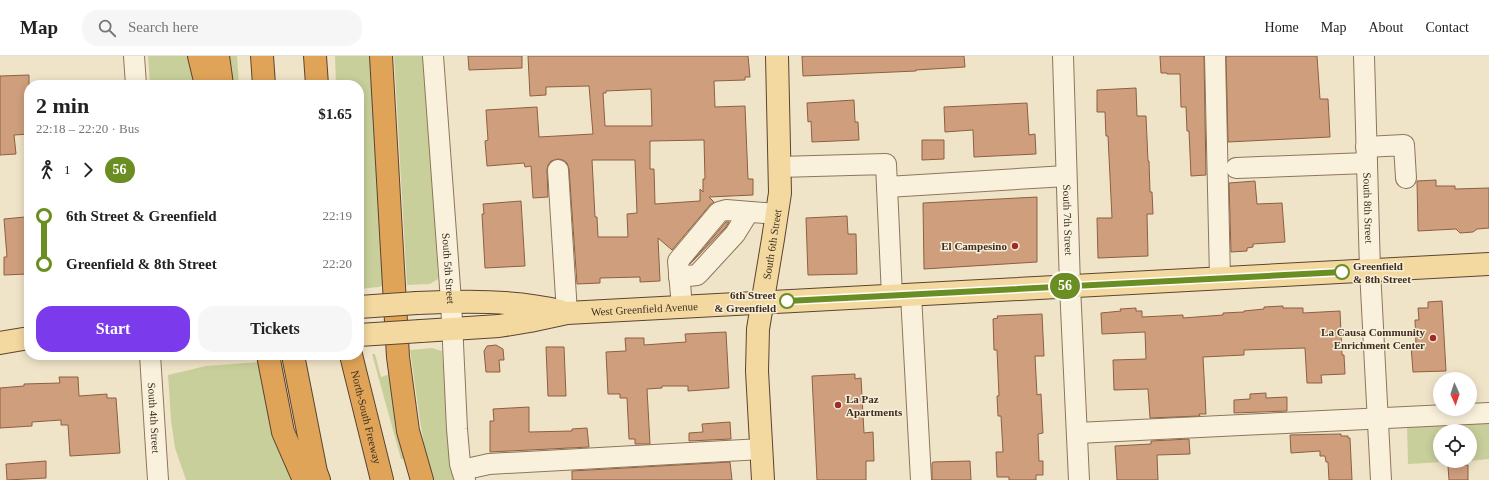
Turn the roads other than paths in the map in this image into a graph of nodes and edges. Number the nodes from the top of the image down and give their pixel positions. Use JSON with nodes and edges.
{"nodes":[{"id":1,"x":134,"y":56,"type":"edge"},
{"id":2,"x":199,"y":56,"type":"edge"},
{"id":3,"x":218,"y":56,"type":"edge"},
{"id":4,"x":262,"y":56,"type":"edge"},
{"id":5,"x":315,"y":56,"type":"edge"},
{"id":6,"x":381,"y":56,"type":"edge"},
{"id":7,"x":433,"y":56,"type":"edge"},
{"id":8,"x":776,"y":56,"type":"edge"},
{"id":9,"x":1063,"y":56,"type":"edge"},
{"id":10,"x":1215,"y":56,"type":"edge"},
{"id":11,"x":1364,"y":56,"type":"edge"},
{"id":12,"x":136,"y":80,"type":"edge"},
{"id":13,"x":205,"y":80,"type":"edge"},
{"id":14,"x":221,"y":80,"type":"edge"},
{"id":15,"x":264,"y":80,"type":"edge"},
{"id":16,"x":317,"y":80,"type":"edge"},
{"id":17,"x":1367,"y":155,"type":"junction"},
{"id":18,"x":779,"y":167,"type":"junction"},
{"id":19,"x":1236,"y":168,"type":"dead end"},
{"id":20,"x":558,"y":170,"type":"dead end"},
{"id":21,"x":1066,"y":176,"type":"junction"},
{"id":22,"x":1406,"y":178,"type":"dead end"},
{"id":23,"x":887,"y":187,"type":"junction"},
{"id":24,"x":748,"y":213,"type":"junction"},
{"id":25,"x":777,"y":214,"type":"junction"},
{"id":26,"x":1489,"y":264,"type":"edge"},
{"id":27,"x":1370,"y":270,"type":"junction"},
{"id":28,"x":679,"y":277,"type":"junction"},
{"id":29,"x":1220,"y":278,"type":"junction"},
{"id":30,"x":1070,"y":286,"type":"junction"},
{"id":31,"x":901,"y":295,"type":"junction"},
{"id":32,"x":451,"y":301,"type":"junction"},
{"id":33,"x":762,"y":302,"type":"junction"},
{"id":34,"x":364,"y":307,"type":"edge"},
{"id":35,"x":682,"y":307,"type":"junction"},
{"id":36,"x":567,"y":313,"type":"junction"},
{"id":37,"x":453,"y":329,"type":"junction"},
{"id":38,"x":364,"y":336,"type":"edge"},
{"id":39,"x":24,"y":339,"type":"edge"},
{"id":40,"x":0,"y":343,"type":"edge"},
{"id":41,"x":24,"y":345,"type":"edge"},
{"id":42,"x":150,"y":360,"type":"edge"},
{"id":43,"x":269,"y":360,"type":"edge"},
{"id":44,"x":294,"y":360,"type":"edge"},
{"id":45,"x":352,"y":360,"type":"edge"},
{"id":46,"x":1489,"y":413,"type":"edge"},
{"id":47,"x":1378,"y":417,"type":"junction"},
{"id":48,"x":1077,"y":433,"type":"junction"},
{"id":49,"x":762,"y":450,"type":"junction"},
{"id":50,"x":464,"y":475,"type":"edge"},
{"id":51,"x":158,"y":480,"type":"edge"},
{"id":52,"x":304,"y":480,"type":"edge"},
{"id":53,"x":319,"y":480,"type":"edge"},
{"id":54,"x":382,"y":480,"type":"edge"},
{"id":55,"x":422,"y":480,"type":"edge"},
{"id":56,"x":763,"y":480,"type":"edge"},
{"id":57,"x":921,"y":480,"type":"edge"},
{"id":58,"x":1079,"y":480,"type":"edge"},
{"id":59,"x":1381,"y":480,"type":"edge"}],
"edges":[{"from":1,"to":12,"type":"street"},
{"from":2,"to":13,"type":"highway"},
{"from":3,"to":14,"type":"highway"},
{"from":4,"to":15,"type":"highway"},
{"from":5,"to":16,"type":"highway"},
{"from":6,"to":55,"type":"highway"},
{"from":7,"to":32,"type":"street","name":"South 5th Street"},
{"from":8,"to":18,"type":"main road","name":"South 6th Street"},
{"from":9,"to":21,"type":"street","name":"South 7th Street"},
{"from":10,"to":29,"type":"street"},
{"from":11,"to":17,"type":"street","name":"South 8th Street"},
{"from":17,"to":19,"type":"street"},
{"from":17,"to":22,"type":"street"},
{"from":17,"to":27,"type":"street","name":"South 8th Street"},
{"from":18,"to":23,"type":"street"},
{"from":18,"to":25,"type":"main road","name":"South 6th Street"},
{"from":20,"to":36,"type":"street"},
{"from":21,"to":23,"type":"street"},
{"from":21,"to":30,"type":"street","name":"South 7th Street"},
{"from":23,"to":31,"type":"street"},
{"from":24,"to":25,"type":"street"},
{"from":24,"to":28,"type":"street"},
{"from":24,"to":28,"type":"street"},
{"from":25,"to":33,"type":"main road","name":"South 6th Street"},
{"from":26,"to":27,"type":"main road","name":"West Greenfield Avenue"},
{"from":27,"to":29,"type":"main road","name":"West Greenfield Avenue"},
{"from":27,"to":47,"type":"street","name":"South 8th Street"},
{"from":28,"to":35,"type":"street"},
{"from":29,"to":30,"type":"main road","name":"West Greenfield Avenue"},
{"from":30,"to":31,"type":"main road","name":"West Greenfield Avenue"},
{"from":30,"to":48,"type":"street","name":"South 7th Street"},
{"from":31,"to":33,"type":"main road","name":"West Greenfield Avenue"},
{"from":31,"to":57,"type":"street"},
{"from":32,"to":34,"type":"main road","name":"West Greenfield Avenue","bridge":true},
{"from":32,"to":36,"type":"main road","name":"West Greenfield Avenue"},
{"from":32,"to":37,"type":"street","name":"South 5th Street"},
{"from":33,"to":35,"type":"main road","name":"West Greenfield Avenue"},
{"from":33,"to":49,"type":"main road","name":"South 6th Street"},
{"from":35,"to":36,"type":"main road","name":"West Greenfield Avenue"},
{"from":36,"to":37,"type":"main road","name":"West Greenfield Avenue"},
{"from":37,"to":38,"type":"main road","name":"West Greenfield Avenue","bridge":true},
{"from":37,"to":50,"type":"street","name":"South 5th Street"},
{"from":39,"to":40,"type":"main road"},
{"from":40,"to":41,"type":"main road"},
{"from":42,"to":51,"type":"street","name":"South 4th Street"},
{"from":43,"to":52,"type":"highway"},
{"from":44,"to":53,"type":"highway"},
{"from":45,"to":54,"type":"highway","name":"North-South Freeway"},
{"from":46,"to":47,"type":"street"},
{"from":47,"to":48,"type":"street"},
{"from":47,"to":59,"type":"street","name":"South 8th Street"},
{"from":48,"to":58,"type":"street","name":"South 7th Street"},
{"from":49,"to":50,"type":"street"},
{"from":49,"to":56,"type":"main road","name":"South 6th Street"}]}
